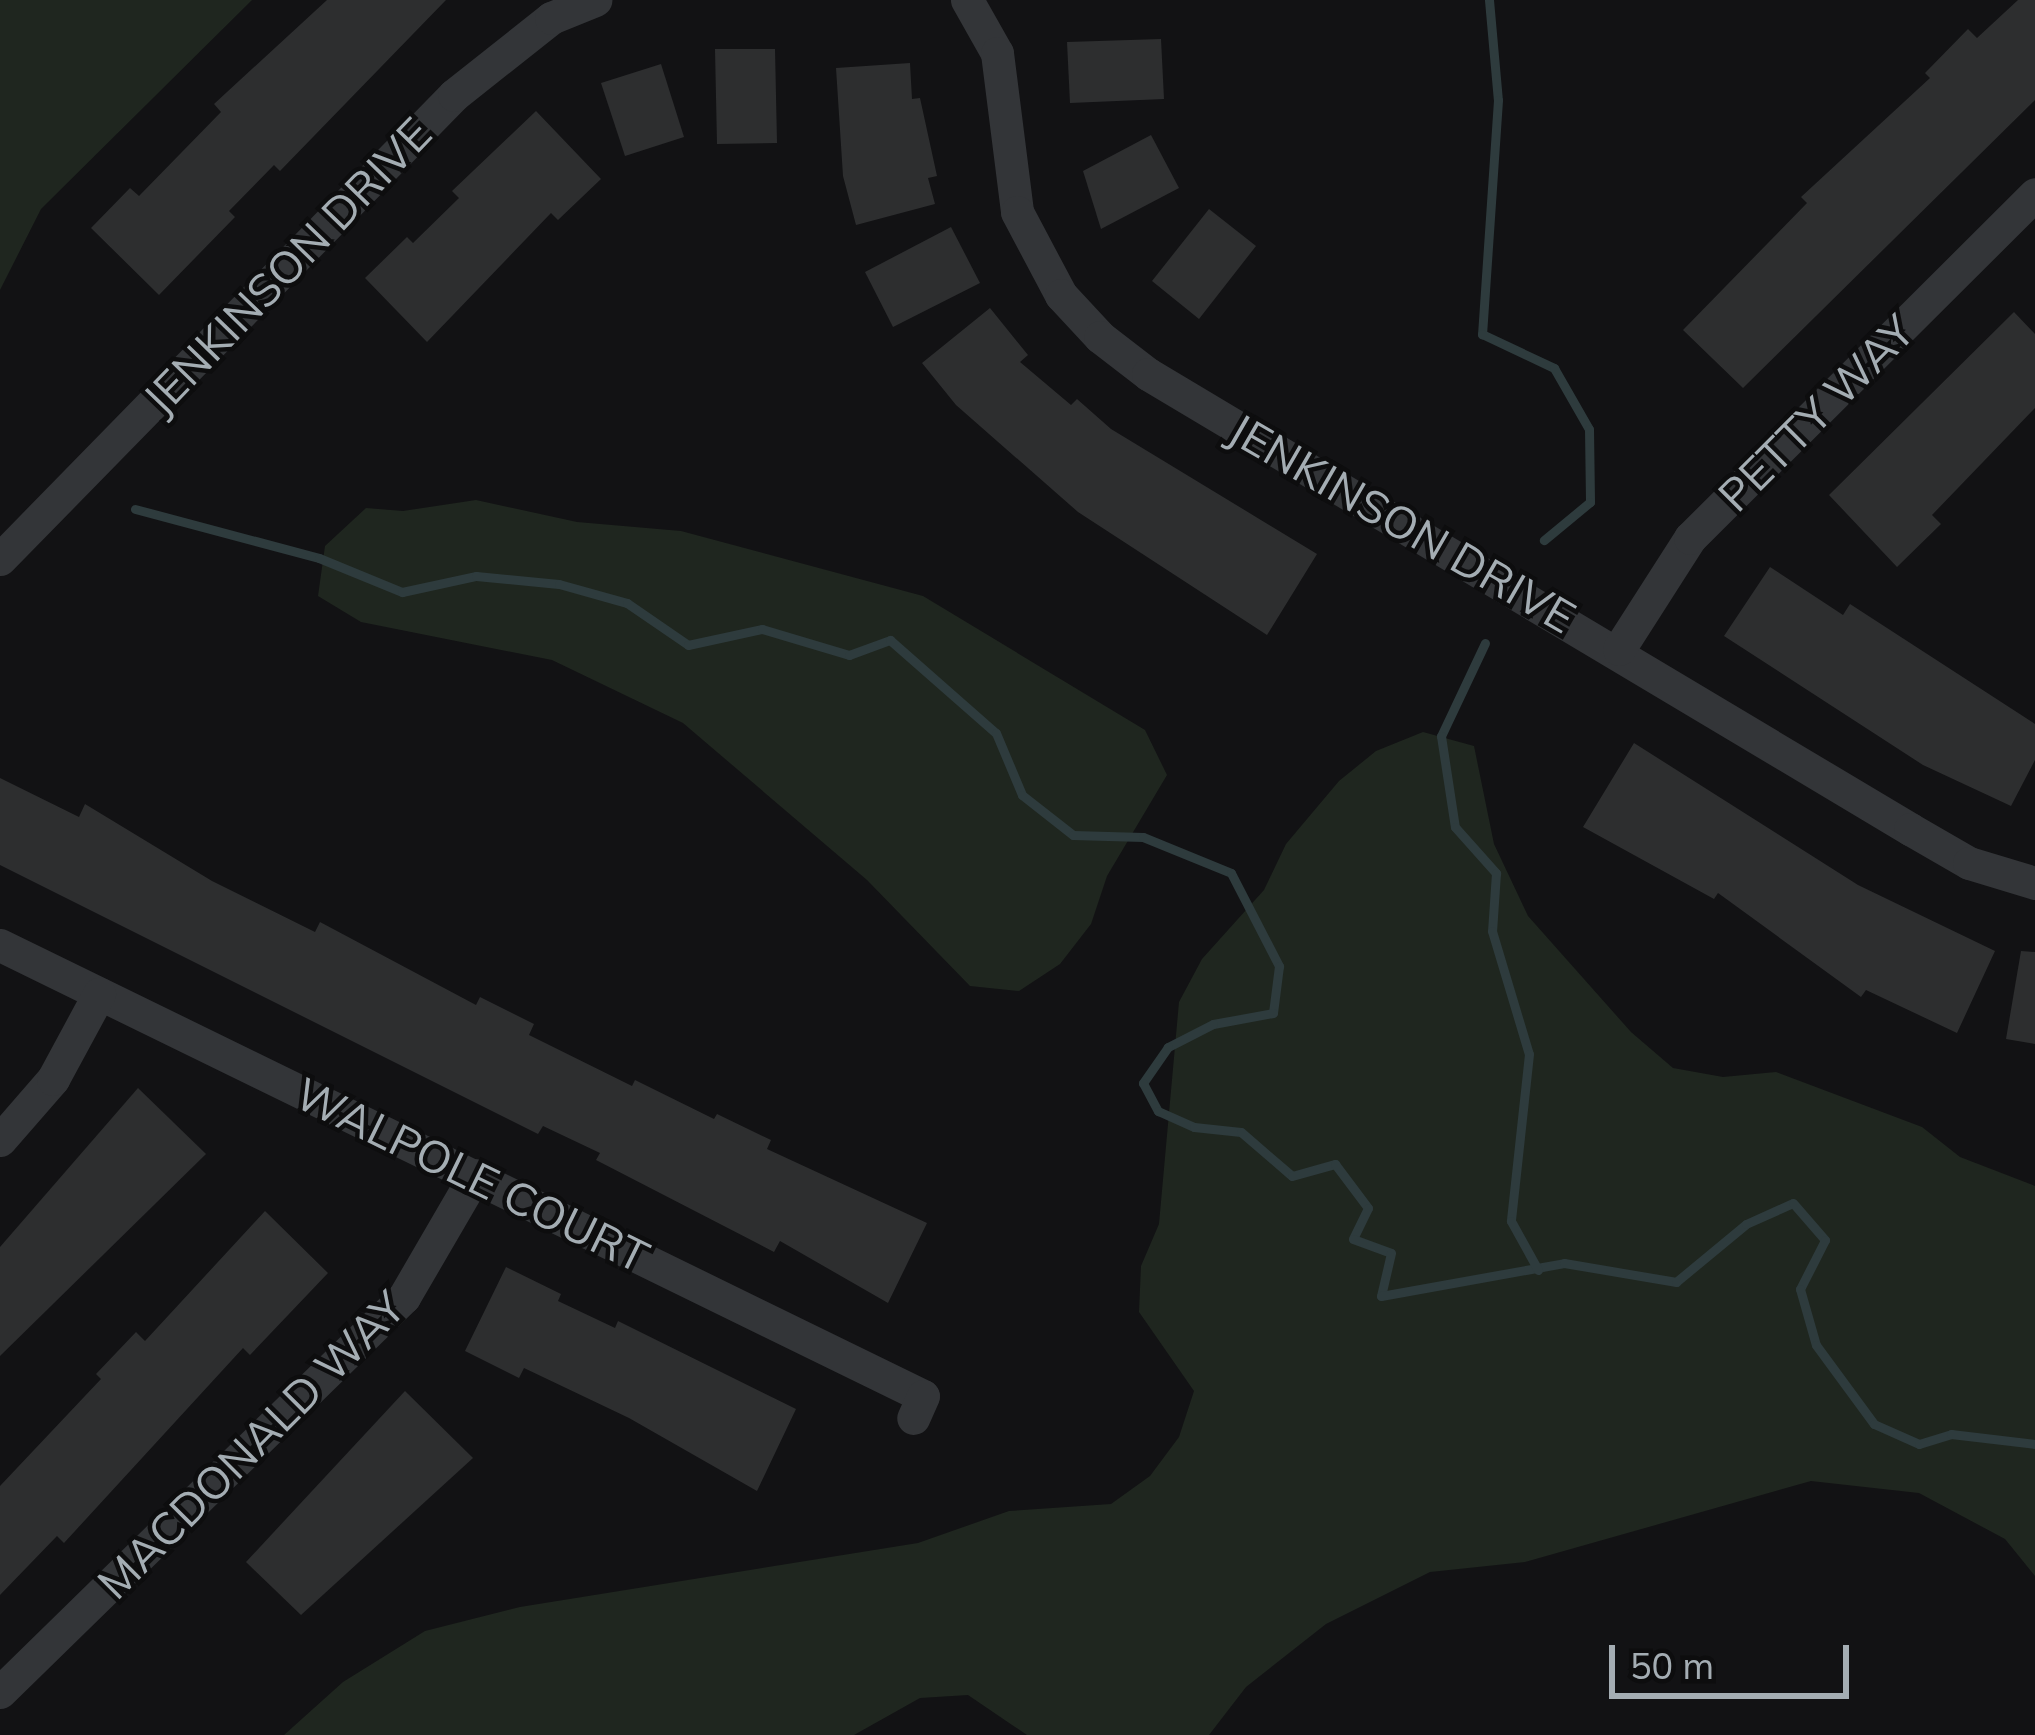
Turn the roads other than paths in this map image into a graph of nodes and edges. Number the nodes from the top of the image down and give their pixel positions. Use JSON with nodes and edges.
{"nodes":[{"id":1,"x":595,"y":0,"type":"edge"},
{"id":2,"x":967,"y":0,"type":"edge"},
{"id":3,"x":2033,"y":199,"type":"edge"},
{"id":4,"x":0,"y":559,"type":"edge"},
{"id":5,"x":1619,"y":649,"type":"junction"},
{"id":6,"x":2035,"y":883,"type":"edge"},
{"id":7,"x":0,"y":945,"type":"edge"},
{"id":8,"x":99,"y":994,"type":"junction"},
{"id":9,"x":0,"y":1140,"type":"edge"},
{"id":10,"x":475,"y":1175,"type":"junction"},
{"id":11,"x":913,"y":1418,"type":"dead end"},
{"id":12,"x":0,"y":1692,"type":"edge"}],
"edges":[{"from":1,"to":4,"type":"street","name":"JENKINSON DRIVE"},
{"from":2,"to":5,"type":"street","name":"JENKINSON DRIVE"},
{"from":3,"to":5,"type":"street","name":"PETTY WAY"},
{"from":5,"to":6,"type":"street","name":"JENKINSON DRIVE"},
{"from":7,"to":8,"type":"street","name":"WALPOLE COURT"},
{"from":8,"to":9,"type":"street"},
{"from":8,"to":10,"type":"street","name":"WALPOLE COURT"},
{"from":10,"to":11,"type":"street","name":"WALPOLE COURT"},
{"from":10,"to":12,"type":"street","name":"MACDONALD WAY"}]}
